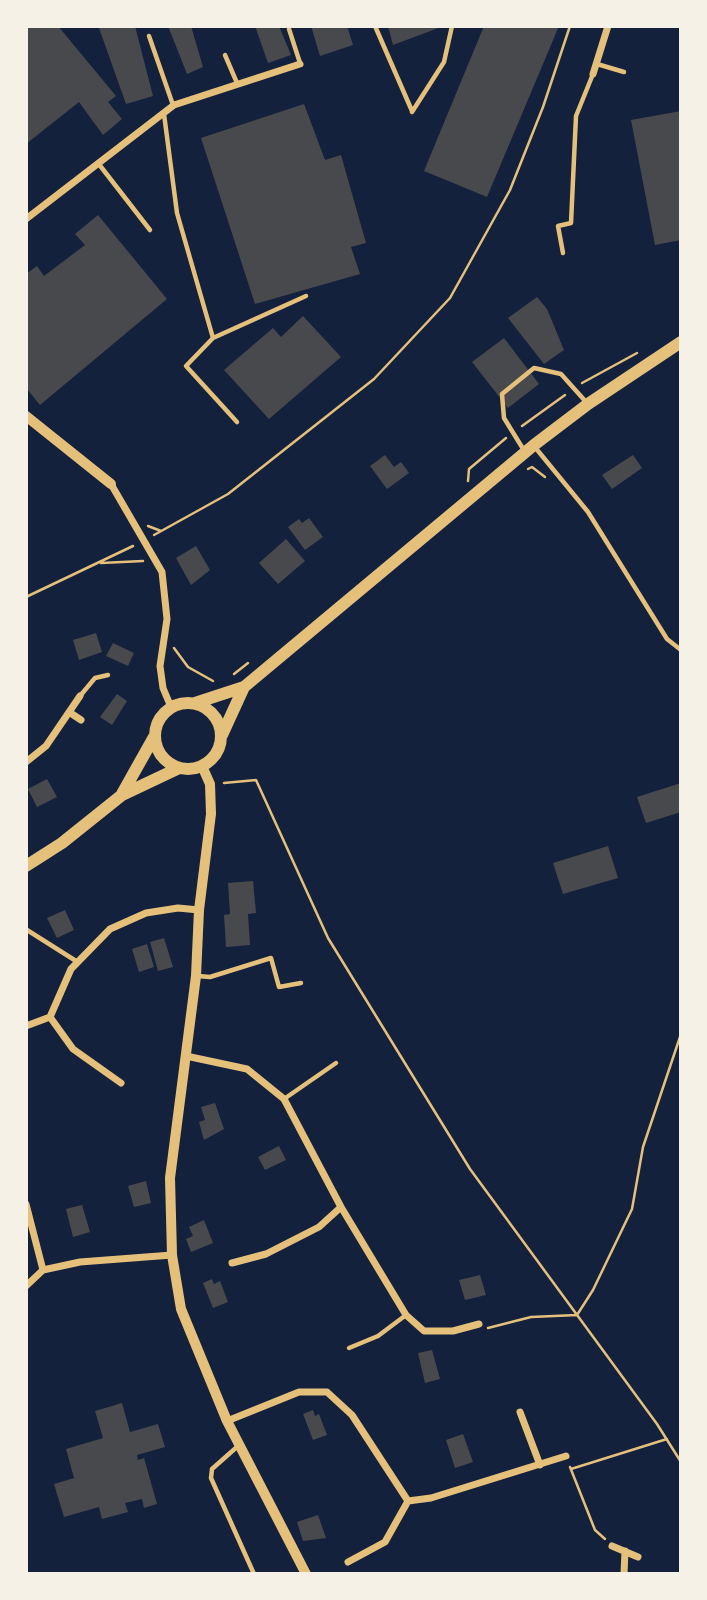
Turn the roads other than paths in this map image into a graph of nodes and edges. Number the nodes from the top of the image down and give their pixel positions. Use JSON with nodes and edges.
{"nodes":[{"id":1,"x":375,"y":26,"type":"edge"},
{"id":2,"x":452,"y":26,"type":"edge"},
{"id":3,"x":608,"y":26,"type":"edge"},
{"id":4,"x":289,"y":29,"type":"dead end"},
{"id":5,"x":149,"y":36,"type":"dead end"},
{"id":6,"x":225,"y":55,"type":"dead end"},
{"id":7,"x":300,"y":64,"type":"joint"},
{"id":8,"x":596,"y":64,"type":"junction"},
{"id":9,"x":624,"y":72,"type":"dead end"},
{"id":10,"x":593,"y":74,"type":"joint"},
{"id":11,"x":237,"y":83,"type":"junction"},
{"id":12,"x":174,"y":105,"type":"junction"},
{"id":13,"x":164,"y":114,"type":"junction"},
{"id":14,"x":98,"y":163,"type":"junction"},
{"id":15,"x":26,"y":219,"type":"edge"},
{"id":16,"x":150,"y":230,"type":"dead end"},
{"id":17,"x":563,"y":253,"type":"dead end"},
{"id":18,"x":306,"y":296,"type":"dead end"},
{"id":19,"x":213,"y":338,"type":"junction"},
{"id":20,"x":681,"y":342,"type":"edge"},
{"id":21,"x":588,"y":404,"type":"junction"},
{"id":22,"x":26,"y":416,"type":"edge"},
{"id":23,"x":237,"y":422,"type":"dead end"},
{"id":24,"x":530,"y":449,"type":"junction"},
{"id":25,"x":111,"y":484,"type":"joint"},
{"id":26,"x":681,"y":650,"type":"edge"},
{"id":27,"x":108,"y":675,"type":"dead end"},
{"id":28,"x":244,"y":687,"type":"junction"},
{"id":29,"x":80,"y":696,"type":"joint"},
{"id":30,"x":195,"y":703,"type":"junction"},
{"id":31,"x":171,"y":707,"type":"junction"},
{"id":32,"x":69,"y":712,"type":"junction"},
{"id":33,"x":81,"y":720,"type":"dead end"},
{"id":34,"x":222,"y":735,"type":"junction"},
{"id":35,"x":154,"y":737,"type":"junction"},
{"id":36,"x":26,"y":762,"type":"edge"},
{"id":37,"x":202,"y":766,"type":"junction"},
{"id":38,"x":179,"y":768,"type":"junction"},
{"id":39,"x":122,"y":795,"type":"junction"},
{"id":40,"x":26,"y":866,"type":"edge"},
{"id":41,"x":199,"y":910,"type":"junction"},
{"id":42,"x":27,"y":930,"type":"edge"},
{"id":43,"x":76,"y":961,"type":"junction"},
{"id":44,"x":196,"y":976,"type":"junction"},
{"id":45,"x":301,"y":983,"type":"dead end"},
{"id":46,"x":50,"y":1017,"type":"junction"},
{"id":47,"x":26,"y":1026,"type":"edge"},
{"id":48,"x":186,"y":1056,"type":"junction"},
{"id":49,"x":336,"y":1063,"type":"dead end"},
{"id":50,"x":121,"y":1083,"type":"dead end"},
{"id":51,"x":284,"y":1099,"type":"junction"},
{"id":52,"x":26,"y":1204,"type":"edge"},
{"id":53,"x":341,"y":1208,"type":"junction"},
{"id":54,"x":172,"y":1255,"type":"junction"},
{"id":55,"x":232,"y":1263,"type":"dead end"},
{"id":56,"x":43,"y":1270,"type":"junction"},
{"id":57,"x":26,"y":1286,"type":"edge"},
{"id":58,"x":406,"y":1315,"type":"junction"},
{"id":59,"x":479,"y":1324,"type":"road end"},
{"id":60,"x":349,"y":1348,"type":"dead end"},
{"id":61,"x":520,"y":1412,"type":"dead end"},
{"id":62,"x":227,"y":1422,"type":"junction"},
{"id":63,"x":238,"y":1446,"type":"junction"},
{"id":64,"x":566,"y":1456,"type":"road end"},
{"id":65,"x":540,"y":1465,"type":"junction"},
{"id":66,"x":408,"y":1501,"type":"junction"},
{"id":67,"x":612,"y":1546,"type":"road end"},
{"id":68,"x":625,"y":1551,"type":"junction"},
{"id":69,"x":638,"y":1557,"type":"dead end"},
{"id":70,"x":348,"y":1562,"type":"dead end"},
{"id":71,"x":254,"y":1574,"type":"edge"},
{"id":72,"x":306,"y":1574,"type":"edge"},
{"id":73,"x":624,"y":1574,"type":"edge"}],
"edges":[{"from":1,"to":2,"type":"lane"},
{"from":3,"to":8,"type":"street"},
{"from":4,"to":7,"type":"lane"},
{"from":5,"to":12,"type":"lane"},
{"from":6,"to":11,"type":"lane"},
{"from":7,"to":11,"type":"street"},
{"from":8,"to":9,"type":"lane"},
{"from":8,"to":10,"type":"street"},
{"from":10,"to":17,"type":"lane"},
{"from":11,"to":12,"type":"street"},
{"from":12,"to":13,"type":"street"},
{"from":13,"to":14,"type":"street"},
{"from":13,"to":19,"type":"lane"},
{"from":14,"to":15,"type":"street"},
{"from":14,"to":16,"type":"lane"},
{"from":18,"to":19,"type":"lane"},
{"from":19,"to":23,"type":"lane"},
{"from":20,"to":21,"type":"main road"},
{"from":21,"to":24,"type":"main road"},
{"from":21,"to":24,"type":"lane"},
{"from":22,"to":25,"type":"street"},
{"from":24,"to":26,"type":"lane"},
{"from":24,"to":28,"type":"main road"},
{"from":25,"to":31,"type":"street"},
{"from":27,"to":29,"type":"lane"},
{"from":28,"to":30,"type":"main road"},
{"from":28,"to":34,"type":"main road"},
{"from":29,"to":32,"type":"street"},
{"from":30,"to":31,"type":"main road"},
{"from":30,"to":34,"type":"main road"},
{"from":31,"to":35,"type":"main road"},
{"from":32,"to":33,"type":"street"},
{"from":32,"to":36,"type":"street"},
{"from":34,"to":37,"type":"main road"},
{"from":35,"to":38,"type":"main road"},
{"from":35,"to":39,"type":"main road"},
{"from":37,"to":38,"type":"main road"},
{"from":37,"to":41,"type":"street"},
{"from":38,"to":39,"type":"main road"},
{"from":39,"to":40,"type":"main road"},
{"from":41,"to":43,"type":"street"},
{"from":41,"to":44,"type":"street"},
{"from":42,"to":43,"type":"lane"},
{"from":43,"to":46,"type":"street"},
{"from":44,"to":45,"type":"lane"},
{"from":44,"to":48,"type":"street"},
{"from":46,"to":47,"type":"street"},
{"from":46,"to":50,"type":"street"},
{"from":48,"to":51,"type":"street"},
{"from":48,"to":54,"type":"street"},
{"from":49,"to":51,"type":"lane"},
{"from":51,"to":53,"type":"street"},
{"from":52,"to":56,"type":"street"},
{"from":53,"to":55,"type":"street"},
{"from":53,"to":58,"type":"street"},
{"from":54,"to":56,"type":"street"},
{"from":54,"to":62,"type":"street"},
{"from":56,"to":57,"type":"street"},
{"from":58,"to":59,"type":"street"},
{"from":58,"to":60,"type":"lane"},
{"from":61,"to":65,"type":"street"},
{"from":62,"to":63,"type":"street"},
{"from":62,"to":66,"type":"street"},
{"from":63,"to":71,"type":"lane"},
{"from":63,"to":72,"type":"street"},
{"from":64,"to":65,"type":"street"},
{"from":65,"to":66,"type":"street"},
{"from":66,"to":70,"type":"street"},
{"from":67,"to":68,"type":"street"},
{"from":68,"to":69,"type":"street"},
{"from":68,"to":73,"type":"street"}]}
